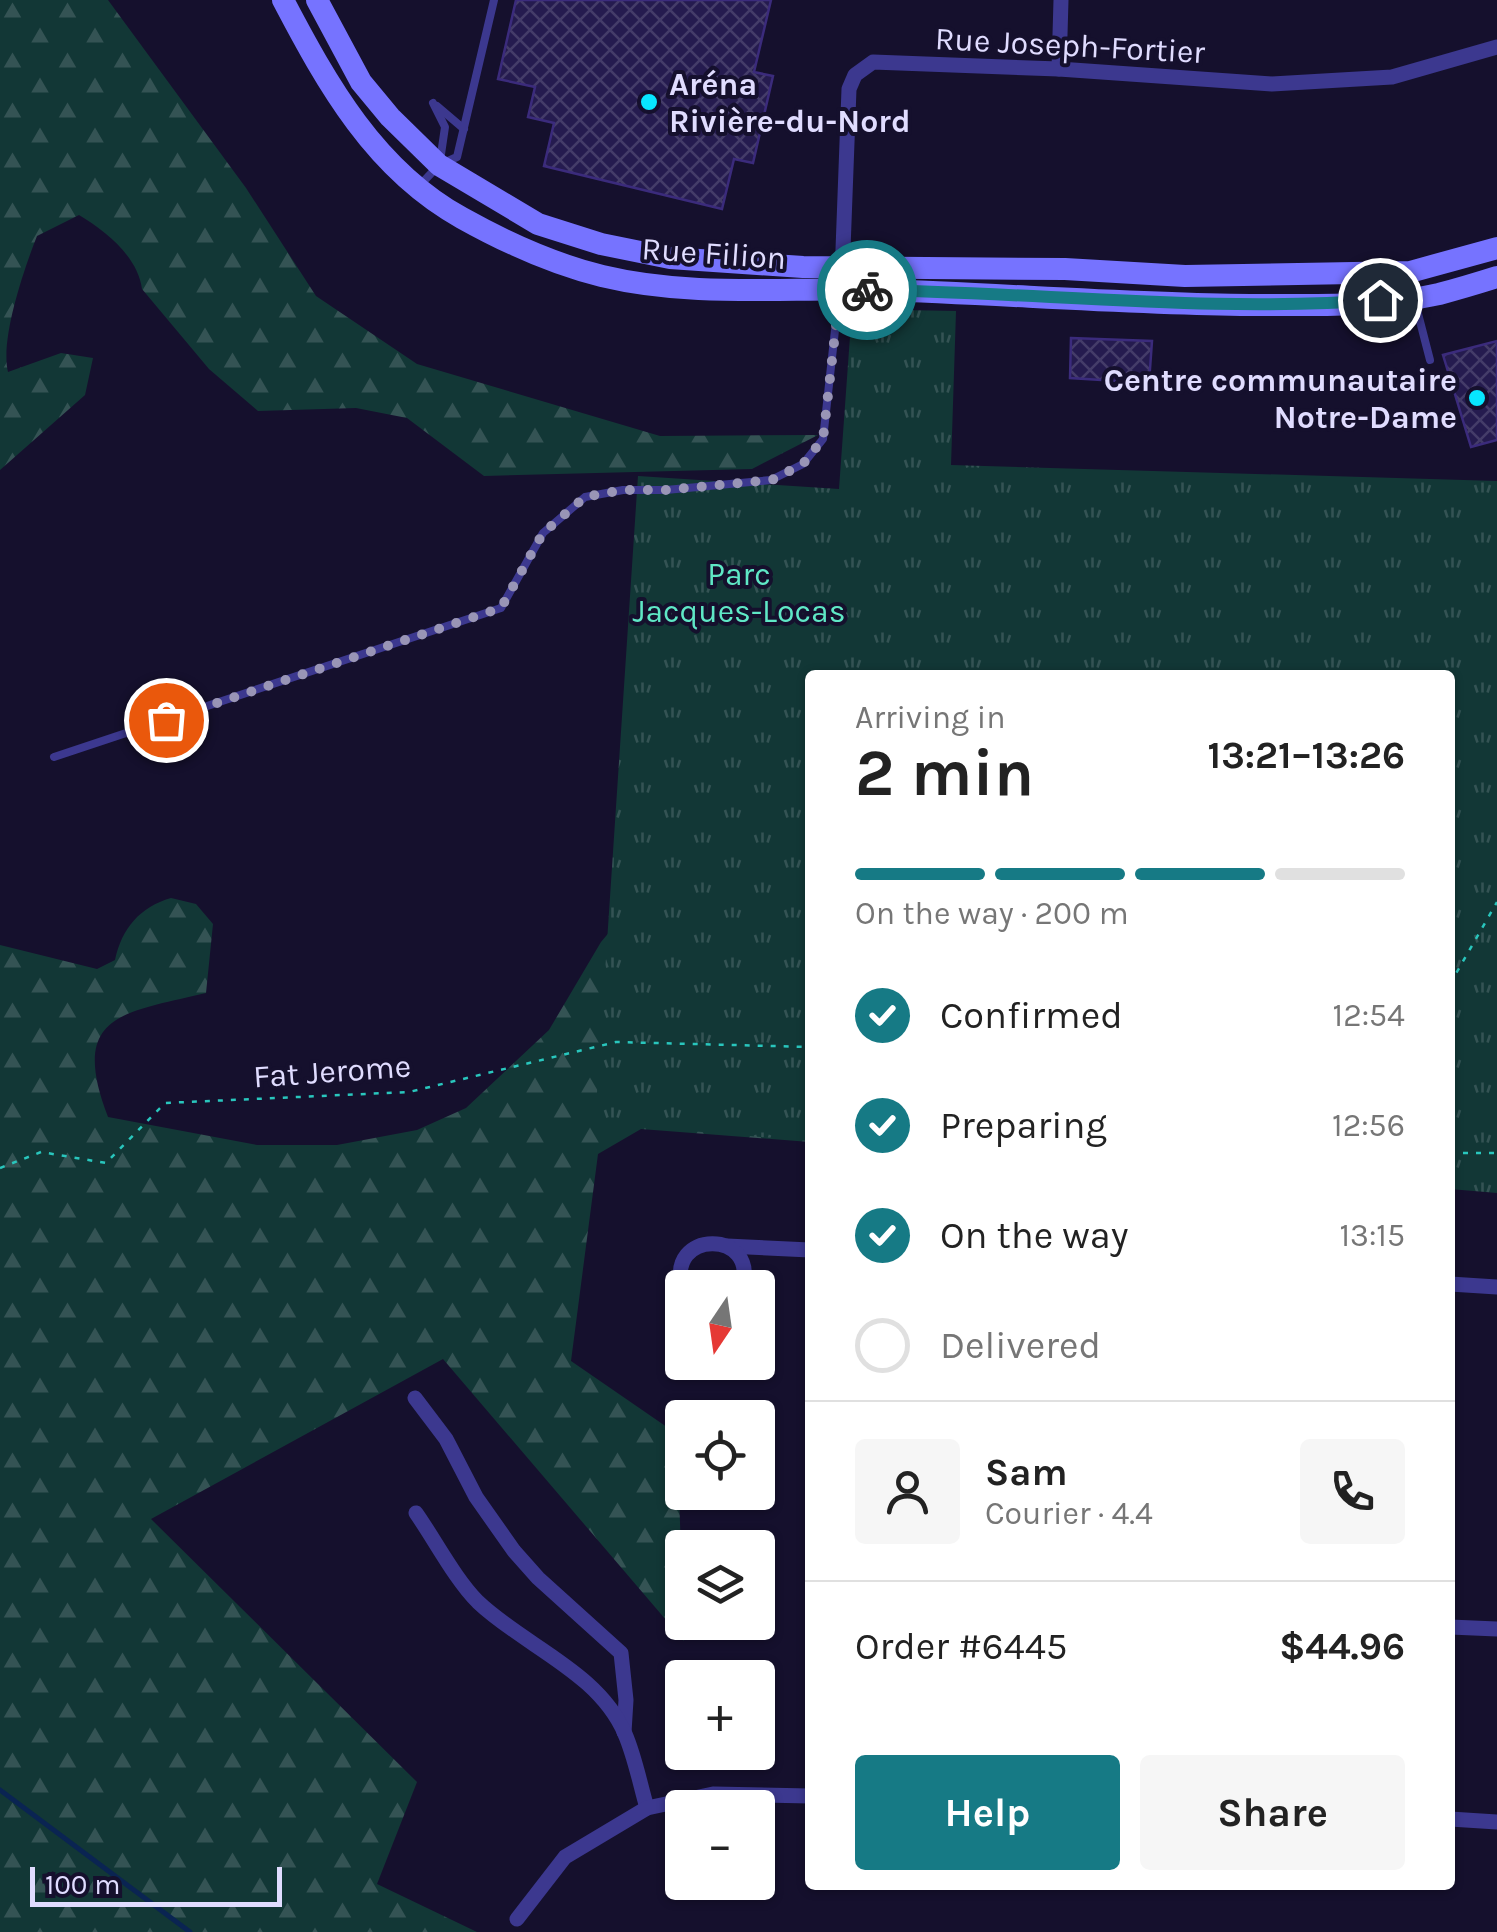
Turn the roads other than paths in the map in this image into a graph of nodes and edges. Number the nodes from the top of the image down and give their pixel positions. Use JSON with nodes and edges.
{"nodes":[{"id":1,"x":282,"y":0,"type":"edge"},
{"id":2,"x":317,"y":0,"type":"edge"},
{"id":3,"x":494,"y":0,"type":"edge"},
{"id":4,"x":1062,"y":0,"type":"edge"},
{"id":5,"x":1497,"y":47,"type":"edge"},
{"id":6,"x":1059,"y":69,"type":"junction"},
{"id":7,"x":464,"y":129,"type":"junction"},
{"id":8,"x":439,"y":166,"type":"junction"},
{"id":9,"x":417,"y":188,"type":"junction"},
{"id":10,"x":1497,"y":248,"type":"edge"},
{"id":11,"x":1410,"y":272,"type":"junction"},
{"id":12,"x":1497,"y":277,"type":"edge"},
{"id":13,"x":841,"y":278,"type":"junction"},
{"id":14,"x":1414,"y":298,"type":"junction"},
{"id":15,"x":1430,"y":360,"type":"dead end"},
{"id":16,"x":54,"y":758,"type":"dead end"},
{"id":17,"x":727,"y":1246,"type":"junction"},
{"id":18,"x":805,"y":1250,"type":"edge"},
{"id":19,"x":680,"y":1270,"type":"edge"},
{"id":20,"x":744,"y":1270,"type":"edge"},
{"id":21,"x":1455,"y":1284,"type":"edge"},
{"id":22,"x":1497,"y":1287,"type":"edge"},
{"id":23,"x":415,"y":1398,"type":"dead end"},
{"id":24,"x":416,"y":1513,"type":"dead end"},
{"id":25,"x":1455,"y":1627,"type":"edge"},
{"id":26,"x":1497,"y":1628,"type":"edge"},
{"id":27,"x":624,"y":1732,"type":"junction"},
{"id":28,"x":805,"y":1796,"type":"edge"},
{"id":29,"x":647,"y":1808,"type":"junction"},
{"id":30,"x":1455,"y":1819,"type":"edge"},
{"id":31,"x":1497,"y":1822,"type":"edge"},
{"id":32,"x":517,"y":1919,"type":"dead end"}],
"edges":[{"from":1,"to":9,"type":"street","name":"Rue Filion"},
{"from":2,"to":8,"type":"street","name":"Rue Filion"},
{"from":3,"to":7,"type":"lane"},
{"from":4,"to":6,"type":"street"},
{"from":5,"to":6,"type":"street","name":"Rue Joseph-Fortier"},
{"from":6,"to":13,"type":"street","name":"Rue Joseph-Fortier"},
{"from":7,"to":8,"type":"lane"},
{"from":7,"to":8,"type":"lane"},
{"from":8,"to":9,"type":"lane"},
{"from":8,"to":13,"type":"street","name":"Rue Filion"},
{"from":9,"to":13,"type":"street","name":"Rue Filion"},
{"from":10,"to":11,"type":"street","name":"Rue Filion"},
{"from":11,"to":13,"type":"street","name":"Rue Filion"},
{"from":11,"to":14,"type":"street"},
{"from":12,"to":14,"type":"street","name":"Rue Filion"},
{"from":13,"to":14,"type":"street","name":"Rue Filion"},
{"from":13,"to":16,"type":"lane"},
{"from":14,"to":15,"type":"lane"},
{"from":17,"to":18,"type":"street"},
{"from":17,"to":19,"type":"street"},
{"from":17,"to":20,"type":"street"},
{"from":21,"to":22,"type":"street"},
{"from":23,"to":27,"type":"street"},
{"from":24,"to":27,"type":"street"},
{"from":25,"to":26,"type":"street"},
{"from":27,"to":29,"type":"street"},
{"from":28,"to":29,"type":"street"},
{"from":29,"to":32,"type":"street"},
{"from":30,"to":31,"type":"street"}]}
